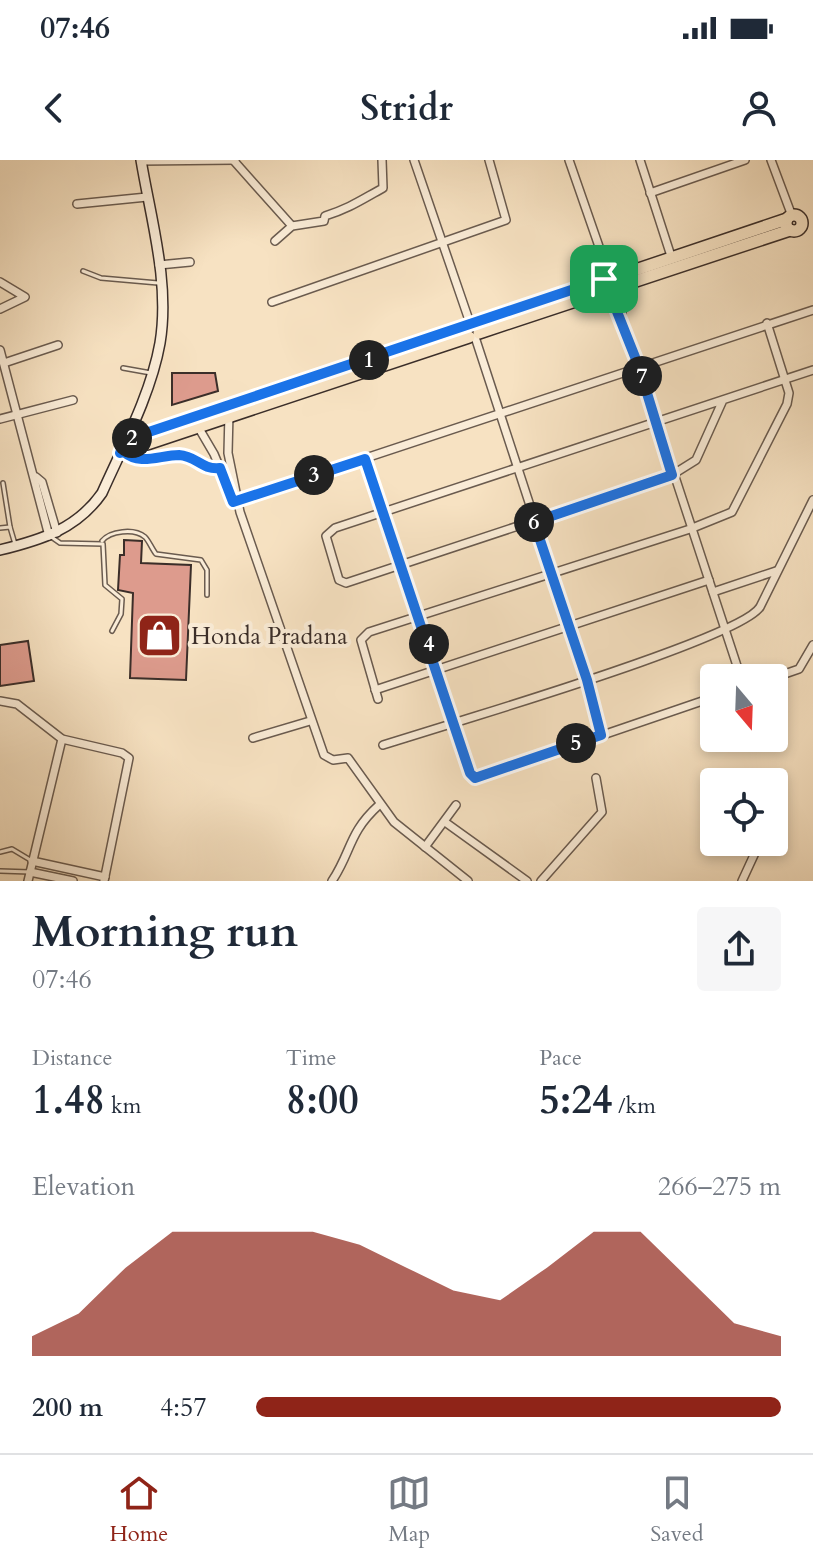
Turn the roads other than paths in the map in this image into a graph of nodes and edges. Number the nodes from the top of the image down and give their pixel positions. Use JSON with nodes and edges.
{"nodes":[{"id":1,"x":234,"y":160,"type":"edge"},
{"id":2,"x":382,"y":160,"type":"edge"},
{"id":3,"x":414,"y":160,"type":"edge"},
{"id":4,"x":489,"y":160,"type":"edge"},
{"id":5,"x":569,"y":160,"type":"edge"},
{"id":6,"x":640,"y":160,"type":"edge"},
{"id":7,"x":745,"y":160,"type":"edge"},
{"id":8,"x":771,"y":160,"type":"edge"},
{"id":9,"x":141,"y":161,"type":"edge"},
{"id":10,"x":650,"y":193,"type":"junction"},
{"id":11,"x":147,"y":197,"type":"junction"},
{"id":12,"x":77,"y":204,"type":"dead end"},
{"id":13,"x":813,"y":211,"type":"edge"},
{"id":14,"x":797,"y":222,"type":"edge"},
{"id":15,"x":292,"y":226,"type":"junction"},
{"id":16,"x":275,"y":241,"type":"dead end"},
{"id":17,"x":440,"y":244,"type":"junction"},
{"id":18,"x":671,"y":256,"type":"junction"},
{"id":19,"x":190,"y":262,"type":"dead end"},
{"id":20,"x":159,"y":265,"type":"junction"},
{"id":21,"x":83,"y":271,"type":"dead end"},
{"id":22,"x":0,"y":282,"type":"edge"},
{"id":23,"x":162,"y":283,"type":"junction"},
{"id":24,"x":611,"y":283,"type":"junction"},
{"id":25,"x":272,"y":302,"type":"dead end"},
{"id":26,"x":0,"y":309,"type":"edge"},
{"id":27,"x":813,"y":310,"type":"edge"},
{"id":28,"x":767,"y":323,"type":"junction"},
{"id":29,"x":472,"y":330,"type":"junction"},
{"id":30,"x":58,"y":345,"type":"dead end"},
{"id":31,"x":0,"y":350,"type":"edge"},
{"id":32,"x":3,"y":367,"type":"edge"},
{"id":33,"x":639,"y":367,"type":"junction"},
{"id":34,"x":123,"y":368,"type":"dead end"},
{"id":35,"x":813,"y":370,"type":"edge"},
{"id":36,"x":151,"y":373,"type":"junction"},
{"id":37,"x":785,"y":378,"type":"junction"},
{"id":38,"x":73,"y":400,"type":"dead end"},
{"id":39,"x":723,"y":400,"type":"junction"},
{"id":40,"x":229,"y":412,"type":"junction"},
{"id":41,"x":499,"y":414,"type":"junction"},
{"id":42,"x":18,"y":416,"type":"junction"},
{"id":43,"x":0,"y":419,"type":"edge"},
{"id":44,"x":197,"y":423,"type":"junction"},
{"id":45,"x":657,"y":423,"type":"junction"},
{"id":46,"x":123,"y":448,"type":"junction"},
{"id":47,"x":365,"y":459,"type":"junction"},
{"id":48,"x":220,"y":468,"type":"junction"},
{"id":49,"x":518,"y":469,"type":"junction"},
{"id":50,"x":672,"y":475,"type":"junction"},
{"id":51,"x":3,"y":483,"type":"dead end"},
{"id":52,"x":813,"y":500,"type":"edge"},
{"id":53,"x":236,"y":501,"type":"junction"},
{"id":54,"x":384,"y":512,"type":"junction"},
{"id":55,"x":534,"y":522,"type":"junction"},
{"id":56,"x":10,"y":527,"type":"junction"},
{"id":57,"x":0,"y":528,"type":"edge"},
{"id":58,"x":690,"y":529,"type":"junction"},
{"id":59,"x":53,"y":534,"type":"junction"},
{"id":60,"x":101,"y":542,"type":"junction"},
{"id":61,"x":16,"y":546,"type":"junction"},
{"id":62,"x":0,"y":550,"type":"edge"},
{"id":63,"x":401,"y":566,"type":"junction"},
{"id":64,"x":776,"y":571,"type":"junction"},
{"id":65,"x":552,"y":574,"type":"junction"},
{"id":66,"x":709,"y":580,"type":"junction"},
{"id":67,"x":713,"y":592,"type":"junction"},
{"id":68,"x":207,"y":595,"type":"dead end"},
{"id":69,"x":419,"y":617,"type":"junction"},
{"id":70,"x":569,"y":627,"type":"junction"},
{"id":71,"x":725,"y":630,"type":"junction"},
{"id":72,"x":112,"y":631,"type":"dead end"},
{"id":73,"x":813,"y":645,"type":"edge"},
{"id":74,"x":736,"y":664,"type":"edge"},
{"id":75,"x":438,"y":669,"type":"junction"},
{"id":76,"x":788,"y":673,"type":"edge"},
{"id":77,"x":587,"y":680,"type":"junction"},
{"id":78,"x":375,"y":690,"type":"junction"},
{"id":79,"x":378,"y":699,"type":"dead end"},
{"id":80,"x":0,"y":701,"type":"edge"},
{"id":81,"x":700,"y":702,"type":"edge"},
{"id":82,"x":310,"y":721,"type":"junction"},
{"id":83,"x":454,"y":723,"type":"junction"},
{"id":84,"x":601,"y":735,"type":"junction"},
{"id":85,"x":253,"y":738,"type":"dead end"},
{"id":86,"x":62,"y":739,"type":"junction"},
{"id":87,"x":383,"y":745,"type":"dead end"},
{"id":88,"x":596,"y":778,"type":"dead end"},
{"id":89,"x":379,"y":805,"type":"junction"},
{"id":90,"x":456,"y":805,"type":"dead end"},
{"id":91,"x":445,"y":822,"type":"junction"},
{"id":92,"x":425,"y":847,"type":"junction"},
{"id":93,"x":0,"y":852,"type":"edge"},
{"id":94,"x":754,"y":856,"type":"edge"},
{"id":95,"x":32,"y":861,"type":"junction"},
{"id":96,"x":0,"y":871,"type":"edge"},
{"id":97,"x":29,"y":877,"type":"edge"},
{"id":98,"x":104,"y":879,"type":"edge"},
{"id":99,"x":73,"y":881,"type":"edge"},
{"id":100,"x":332,"y":881,"type":"edge"},
{"id":101,"x":468,"y":881,"type":"edge"},
{"id":102,"x":527,"y":881,"type":"edge"},
{"id":103,"x":541,"y":881,"type":"edge"},
{"id":104,"x":742,"y":881,"type":"edge"}],
"edges":[{"from":1,"to":9,"type":"street"},
{"from":1,"to":15,"type":"street"},
{"from":2,"to":15,"type":"street"},
{"from":3,"to":17,"type":"street"},
{"from":4,"to":17,"type":"street"},
{"from":5,"to":24,"type":"street"},
{"from":6,"to":10,"type":"street"},
{"from":7,"to":10,"type":"street"},
{"from":8,"to":14,"type":"street"},
{"from":9,"to":11,"type":"main road"},
{"from":10,"to":18,"type":"street"},
{"from":11,"to":12,"type":"street"},
{"from":11,"to":20,"type":"main road"},
{"from":13,"to":14,"type":"main road"},
{"from":14,"to":18,"type":"main road"},
{"from":14,"to":24,"type":"main road"},
{"from":15,"to":16,"type":"street"},
{"from":17,"to":25,"type":"street"},
{"from":17,"to":29,"type":"street"},
{"from":18,"to":24,"type":"main road"},
{"from":19,"to":20,"type":"street"},
{"from":20,"to":23,"type":"main road"},
{"from":21,"to":23,"type":"lane"},
{"from":22,"to":26,"type":"street"},
{"from":23,"to":36,"type":"main road"},
{"from":24,"to":29,"type":"main road"},
{"from":24,"to":33,"type":"street"},
{"from":27,"to":28,"type":"street"},
{"from":28,"to":33,"type":"street"},
{"from":28,"to":37,"type":"street"},
{"from":29,"to":40,"type":"main road"},
{"from":29,"to":41,"type":"street"},
{"from":30,"to":32,"type":"street"},
{"from":31,"to":32,"type":"street"},
{"from":32,"to":42,"type":"street"},
{"from":33,"to":41,"type":"street"},
{"from":33,"to":45,"type":"street"},
{"from":34,"to":36,"type":"lane"},
{"from":35,"to":37,"type":"street"},
{"from":36,"to":46,"type":"main road"},
{"from":37,"to":39,"type":"street"},
{"from":37,"to":58,"type":"street"},
{"from":38,"to":42,"type":"street"},
{"from":39,"to":45,"type":"street"},
{"from":39,"to":50,"type":"street"},
{"from":40,"to":44,"type":"main road"},
{"from":40,"to":53,"type":"street"},
{"from":41,"to":47,"type":"street"},
{"from":41,"to":49,"type":"street"},
{"from":42,"to":43,"type":"street"},
{"from":42,"to":59,"type":"street"},
{"from":44,"to":46,"type":"main road"},
{"from":44,"to":48,"type":"street"},
{"from":45,"to":49,"type":"street"},
{"from":45,"to":50,"type":"street"},
{"from":46,"to":48,"type":"lane"},
{"from":46,"to":59,"type":"main road"},
{"from":47,"to":53,"type":"street"},
{"from":47,"to":54,"type":"street"},
{"from":48,"to":53,"type":"street"},
{"from":49,"to":54,"type":"street"},
{"from":49,"to":55,"type":"street"},
{"from":50,"to":55,"type":"street"},
{"from":50,"to":58,"type":"street"},
{"from":51,"to":56,"type":"lane"},
{"from":52,"to":64,"type":"street"},
{"from":53,"to":82,"type":"street"},
{"from":54,"to":63,"type":"street"},
{"from":54,"to":63,"type":"street"},
{"from":55,"to":63,"type":"street"},
{"from":55,"to":65,"type":"street"},
{"from":56,"to":57,"type":"lane"},
{"from":56,"to":61,"type":"lane"},
{"from":58,"to":65,"type":"street"},
{"from":58,"to":66,"type":"street"},
{"from":59,"to":60,"type":"lane"},
{"from":59,"to":61,"type":"main road"},
{"from":60,"to":68,"type":"lane"},
{"from":60,"to":72,"type":"lane"},
{"from":61,"to":62,"type":"main road"},
{"from":63,"to":69,"type":"street"},
{"from":64,"to":67,"type":"street"},
{"from":64,"to":71,"type":"street"},
{"from":65,"to":69,"type":"street"},
{"from":65,"to":70,"type":"street"},
{"from":66,"to":67,"type":"street"},
{"from":66,"to":70,"type":"street"},
{"from":67,"to":71,"type":"street"},
{"from":69,"to":75,"type":"street"},
{"from":69,"to":78,"type":"street"},
{"from":70,"to":75,"type":"street"},
{"from":70,"to":77,"type":"street"},
{"from":71,"to":74,"type":"street"},
{"from":71,"to":77,"type":"street"},
{"from":73,"to":76,"type":"street"},
{"from":75,"to":78,"type":"street"},
{"from":75,"to":83,"type":"street"},
{"from":77,"to":83,"type":"street"},
{"from":77,"to":84,"type":"street"},
{"from":78,"to":79,"type":"street"},
{"from":80,"to":86,"type":"street"},
{"from":81,"to":84,"type":"street"},
{"from":82,"to":85,"type":"street"},
{"from":82,"to":89,"type":"street"},
{"from":83,"to":84,"type":"street"},
{"from":83,"to":87,"type":"street"},
{"from":86,"to":95,"type":"street"},
{"from":86,"to":98,"type":"street"},
{"from":88,"to":103,"type":"street"},
{"from":89,"to":92,"type":"street"},
{"from":89,"to":100,"type":"street"},
{"from":90,"to":91,"type":"street"},
{"from":91,"to":92,"type":"street"},
{"from":91,"to":102,"type":"street"},
{"from":92,"to":101,"type":"street"},
{"from":93,"to":95,"type":"lane"},
{"from":94,"to":104,"type":"street"},
{"from":95,"to":97,"type":"street"},
{"from":95,"to":98,"type":"street"},
{"from":96,"to":97,"type":"lane"},
{"from":97,"to":99,"type":"street"}]}
